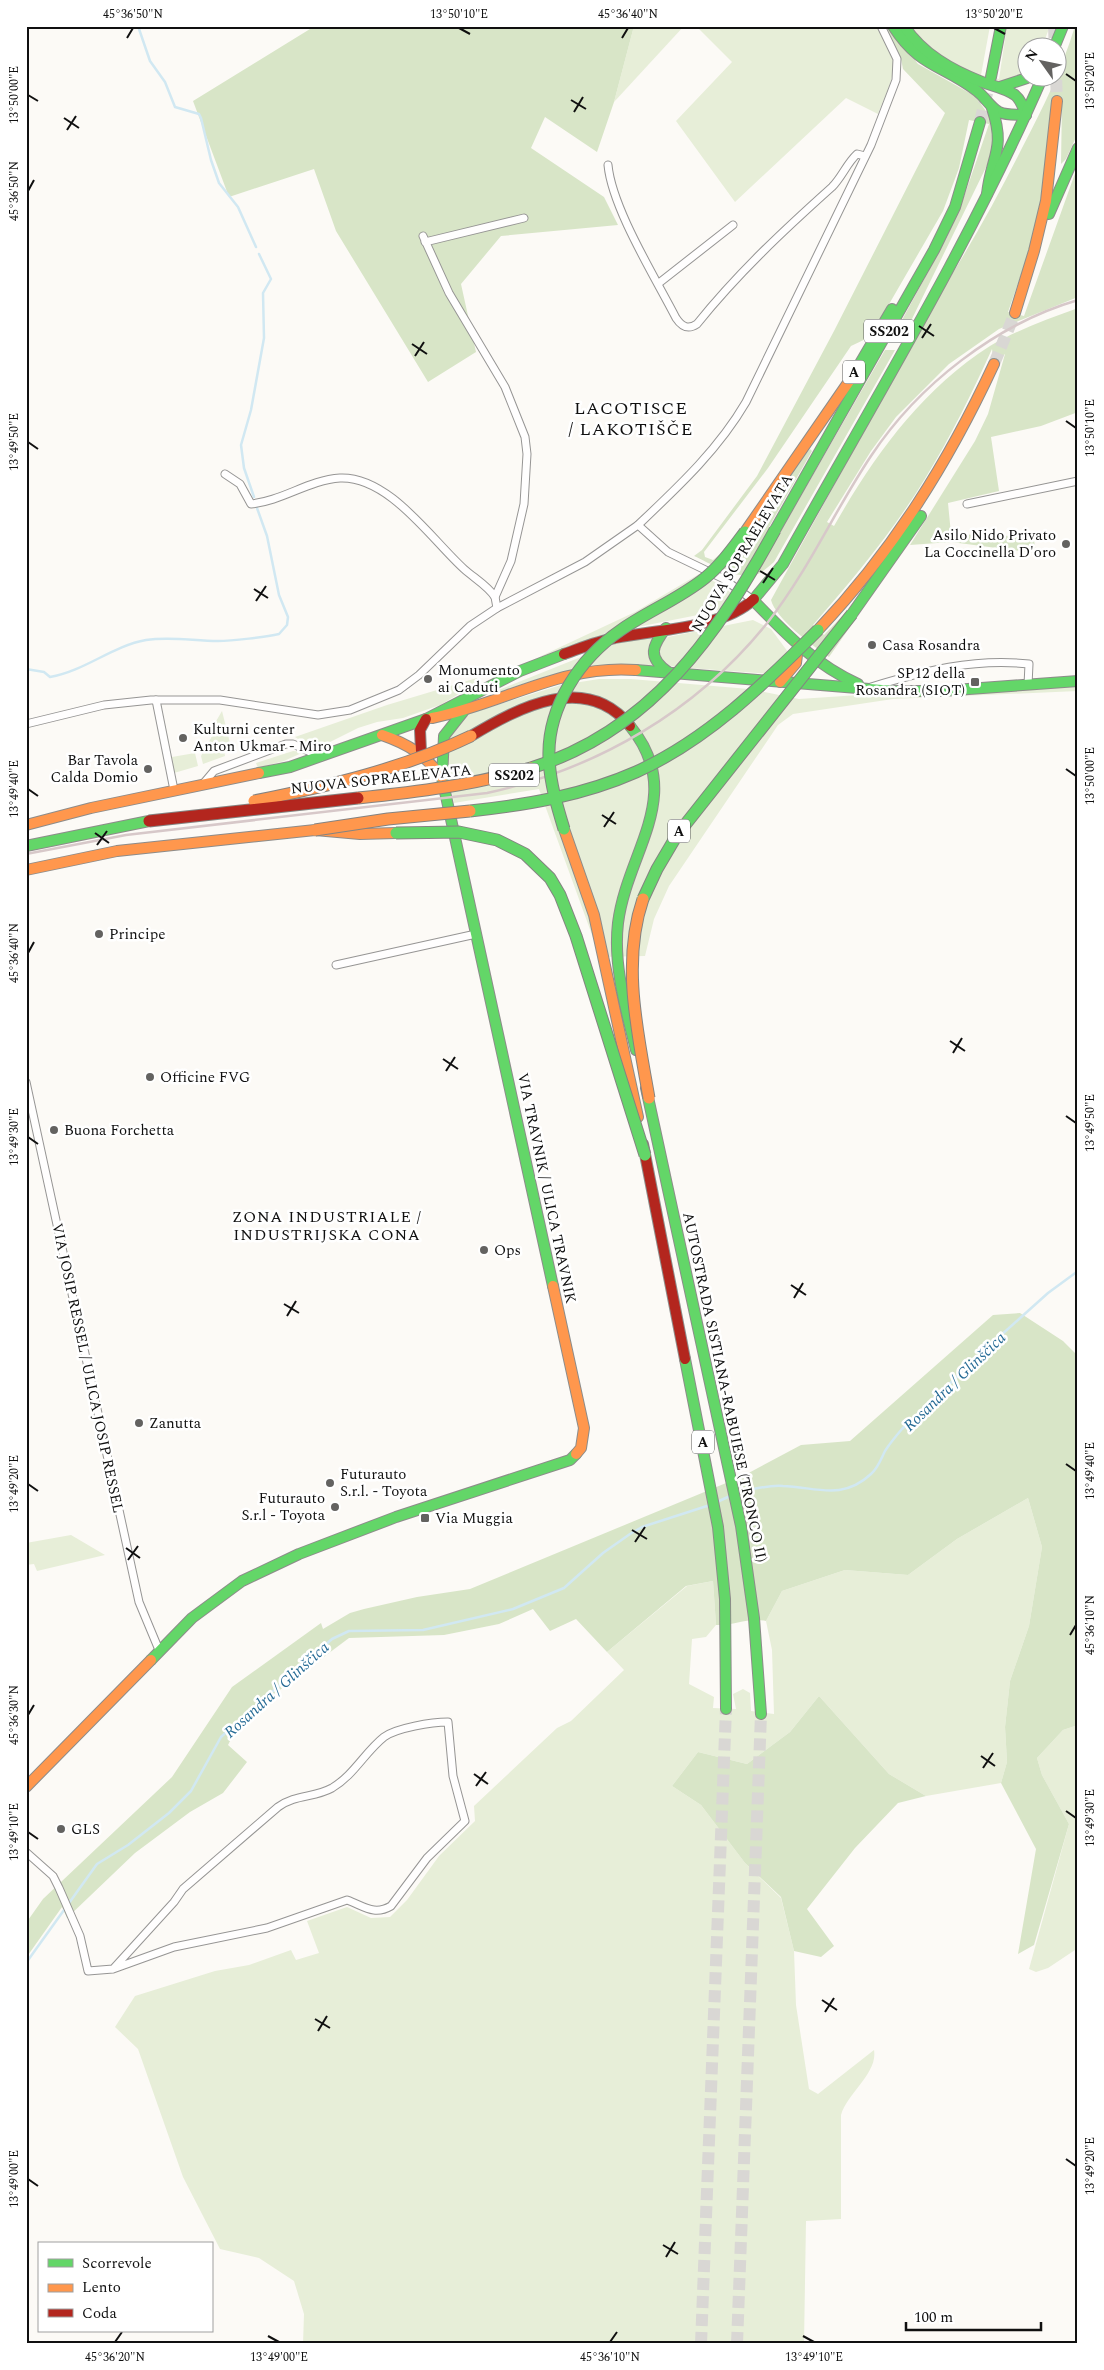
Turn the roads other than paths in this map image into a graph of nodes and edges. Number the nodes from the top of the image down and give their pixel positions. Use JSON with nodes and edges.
{"nodes":[{"id":1,"x":881,"y":26,"type":"edge"},
{"id":2,"x":893,"y":26,"type":"edge"},
{"id":3,"x":904,"y":26,"type":"edge"},
{"id":4,"x":999,"y":26,"type":"edge"},
{"id":5,"x":1063,"y":26,"type":"edge"},
{"id":6,"x":1058,"y":38,"type":"edge"},
{"id":7,"x":991,"y":77,"type":"tunnel mouth"},
{"id":8,"x":1016,"y":83,"type":"edge"},
{"id":9,"x":1000,"y":87,"type":"junction"},
{"id":10,"x":1038,"y":88,"type":"edge"},
{"id":11,"x":1057,"y":101,"type":"tunnel mouth"},
{"id":12,"x":992,"y":108,"type":"junction"},
{"id":13,"x":1026,"y":115,"type":"junction"},
{"id":14,"x":980,"y":122,"type":"tunnel mouth"},
{"id":15,"x":1078,"y":148,"type":"edge"},
{"id":16,"x":865,"y":156,"type":"junction"},
{"id":17,"x":608,"y":165,"type":"dead end"},
{"id":18,"x":987,"y":194,"type":"junction"},
{"id":19,"x":955,"y":207,"type":"junction"},
{"id":20,"x":524,"y":218,"type":"dead end"},
{"id":21,"x":733,"y":225,"type":"dead end"},
{"id":22,"x":1034,"y":251,"type":"junction"},
{"id":23,"x":659,"y":283,"type":"junction"},
{"id":24,"x":1015,"y":313,"type":"tunnel mouth"},
{"id":25,"x":994,"y":364,"type":"tunnel mouth"},
{"id":26,"x":977,"y":401,"type":"junction"},
{"id":27,"x":225,"y":474,"type":"dead end"},
{"id":28,"x":1078,"y":481,"type":"edge"},
{"id":29,"x":967,"y":504,"type":"dead end"},
{"id":30,"x":638,"y":525,"type":"junction"},
{"id":31,"x":495,"y":597,"type":"junction"},
{"id":32,"x":753,"y":600,"type":"junction"},
{"id":33,"x":497,"y":608,"type":"junction"},
{"id":34,"x":666,"y":628,"type":"junction"},
{"id":35,"x":798,"y":646,"type":"junction"},
{"id":36,"x":668,"y":672,"type":"junction"},
{"id":37,"x":1078,"y":681,"type":"edge"},
{"id":38,"x":780,"y":682,"type":"junction"},
{"id":39,"x":1028,"y":686,"type":"junction"},
{"id":40,"x":868,"y":688,"type":"junction"},
{"id":41,"x":156,"y":700,"type":"junction"},
{"id":42,"x":463,"y":712,"type":"junction"},
{"id":43,"x":426,"y":719,"type":"junction"},
{"id":44,"x":26,"y":724,"type":"edge"},
{"id":45,"x":382,"y":735,"type":"junction"},
{"id":46,"x":444,"y":736,"type":"junction"},
{"id":47,"x":421,"y":751,"type":"junction"},
{"id":48,"x":321,"y":757,"type":"junction"},
{"id":49,"x":442,"y":778,"type":"junction"},
{"id":50,"x":203,"y":784,"type":"junction"},
{"id":51,"x":174,"y":790,"type":"junction"},
{"id":52,"x":149,"y":820,"type":"junction"},
{"id":53,"x":26,"y":825,"type":"edge"},
{"id":54,"x":315,"y":830,"type":"junction"},
{"id":55,"x":26,"y":846,"type":"edge"},
{"id":56,"x":26,"y":872,"type":"edge"},
{"id":57,"x":476,"y":934,"type":"junction"},
{"id":58,"x":336,"y":965,"type":"dead end"},
{"id":59,"x":26,"y":1082,"type":"edge"},
{"id":60,"x":649,"y":1098,"type":"junction"},
{"id":61,"x":645,"y":1155,"type":"junction"},
{"id":62,"x":159,"y":1650,"type":"junction"},
{"id":63,"x":726,"y":1709,"type":"tunnel mouth"},
{"id":64,"x":761,"y":1714,"type":"tunnel mouth"},
{"id":65,"x":26,"y":1786,"type":"edge"},
{"id":66,"x":26,"y":1852,"type":"edge"},
{"id":67,"x":113,"y":1969,"type":"junction"}],
"edges":[{"from":1,"to":16,"type":"street"},
{"from":2,"to":12,"type":"main road"},
{"from":3,"to":9,"type":"main road"},
{"from":4,"to":7,"type":"main road"},
{"from":5,"to":6,"type":"main road"},
{"from":8,"to":9,"type":"main road"},
{"from":9,"to":13,"type":"main road"},
{"from":10,"to":13,"type":"main road"},
{"from":11,"to":22,"type":"main road"},
{"from":12,"to":13,"type":"main road"},
{"from":12,"to":18,"type":"main road"},
{"from":13,"to":18,"type":"main road"},
{"from":14,"to":19,"type":"main road","name":"NUOVA SOPRAELEVATA","number":"SS202"},
{"from":15,"to":22,"type":"main road"},
{"from":16,"to":23,"type":"street"},
{"from":16,"to":30,"type":"street"},
{"from":17,"to":23,"type":"street"},
{"from":18,"to":32,"type":"main road"},
{"from":19,"to":52,"type":"main road","name":"NUOVA SOPRAELEVATA","number":"SS202","bridge":true},
{"from":19,"to":61,"type":"main road","number":"A","bridge":true},
{"from":20,"to":31,"type":"street"},
{"from":21,"to":23,"type":"street"},
{"from":22,"to":24,"type":"main road"},
{"from":25,"to":26,"type":"main road","number":"SS202"},
{"from":26,"to":54,"type":"main road","number":"SS202","bridge":true},
{"from":26,"to":60,"type":"main road","number":"A","bridge":true},
{"from":27,"to":31,"type":"street"},
{"from":28,"to":29,"type":"street"},
{"from":30,"to":32,"type":"street"},
{"from":30,"to":33,"type":"street"},
{"from":31,"to":33,"type":"street"},
{"from":32,"to":34,"type":"main road"},
{"from":32,"to":35,"type":"main road"},
{"from":33,"to":41,"type":"street"},
{"from":34,"to":36,"type":"main road"},
{"from":34,"to":43,"type":"main road"},
{"from":35,"to":38,"type":"main road"},
{"from":35,"to":40,"type":"main road"},
{"from":36,"to":38,"type":"main road"},
{"from":36,"to":42,"type":"main road"},
{"from":37,"to":39,"type":"main road"},
{"from":38,"to":40,"type":"main road"},
{"from":39,"to":40,"type":"main road"},
{"from":39,"to":40,"type":"street"},
{"from":41,"to":44,"type":"street"},
{"from":41,"to":51,"type":"street"},
{"from":42,"to":43,"type":"main road"},
{"from":42,"to":46,"type":"main road"},
{"from":43,"to":45,"type":"main road"},
{"from":43,"to":46,"type":"main road"},
{"from":43,"to":47,"type":"main road"},
{"from":45,"to":47,"type":"main road","name":"VIA TRAVNIK / ULICA TRAVNIK"},
{"from":45,"to":48,"type":"main road"},
{"from":46,"to":49,"type":"main road","name":"VIA TRAVNIK / ULICA TRAVNIK"},
{"from":47,"to":49,"type":"main road","name":"VIA TRAVNIK / ULICA TRAVNIK"},
{"from":48,"to":50,"type":"main road"},
{"from":48,"to":50,"type":"street"},
{"from":49,"to":57,"type":"main road","name":"VIA TRAVNIK / ULICA TRAVNIK"},
{"from":50,"to":51,"type":"main road"},
{"from":51,"to":53,"type":"main road"},
{"from":52,"to":55,"type":"main road","name":"NUOVA SOPRAELEVATA","number":"SS202"},
{"from":52,"to":60,"type":"main road","number":"A","bridge":true},
{"from":54,"to":56,"type":"main road","number":"SS202"},
{"from":54,"to":61,"type":"main road","number":"A","bridge":true},
{"from":57,"to":58,"type":"street"},
{"from":57,"to":62,"type":"main road","name":"VIA TRAVNIK / ULICA TRAVNIK"},
{"from":59,"to":62,"type":"street","name":"VIA JOSIP RESSEL / ULICA JOSIP RESSEL"},
{"from":60,"to":64,"type":"main road","name":"AUTOSTRADA SISTIANA-RABUIESE (TRONCO II)","number":"A"},
{"from":61,"to":63,"type":"main road","name":"AUTOSTRADA SISTIANA-RABUIESE (TRONCO II)","number":"A"},
{"from":62,"to":65,"type":"main road"},
{"from":66,"to":67,"type":"street"},
{"from":67,"to":67,"type":"street"}]}
